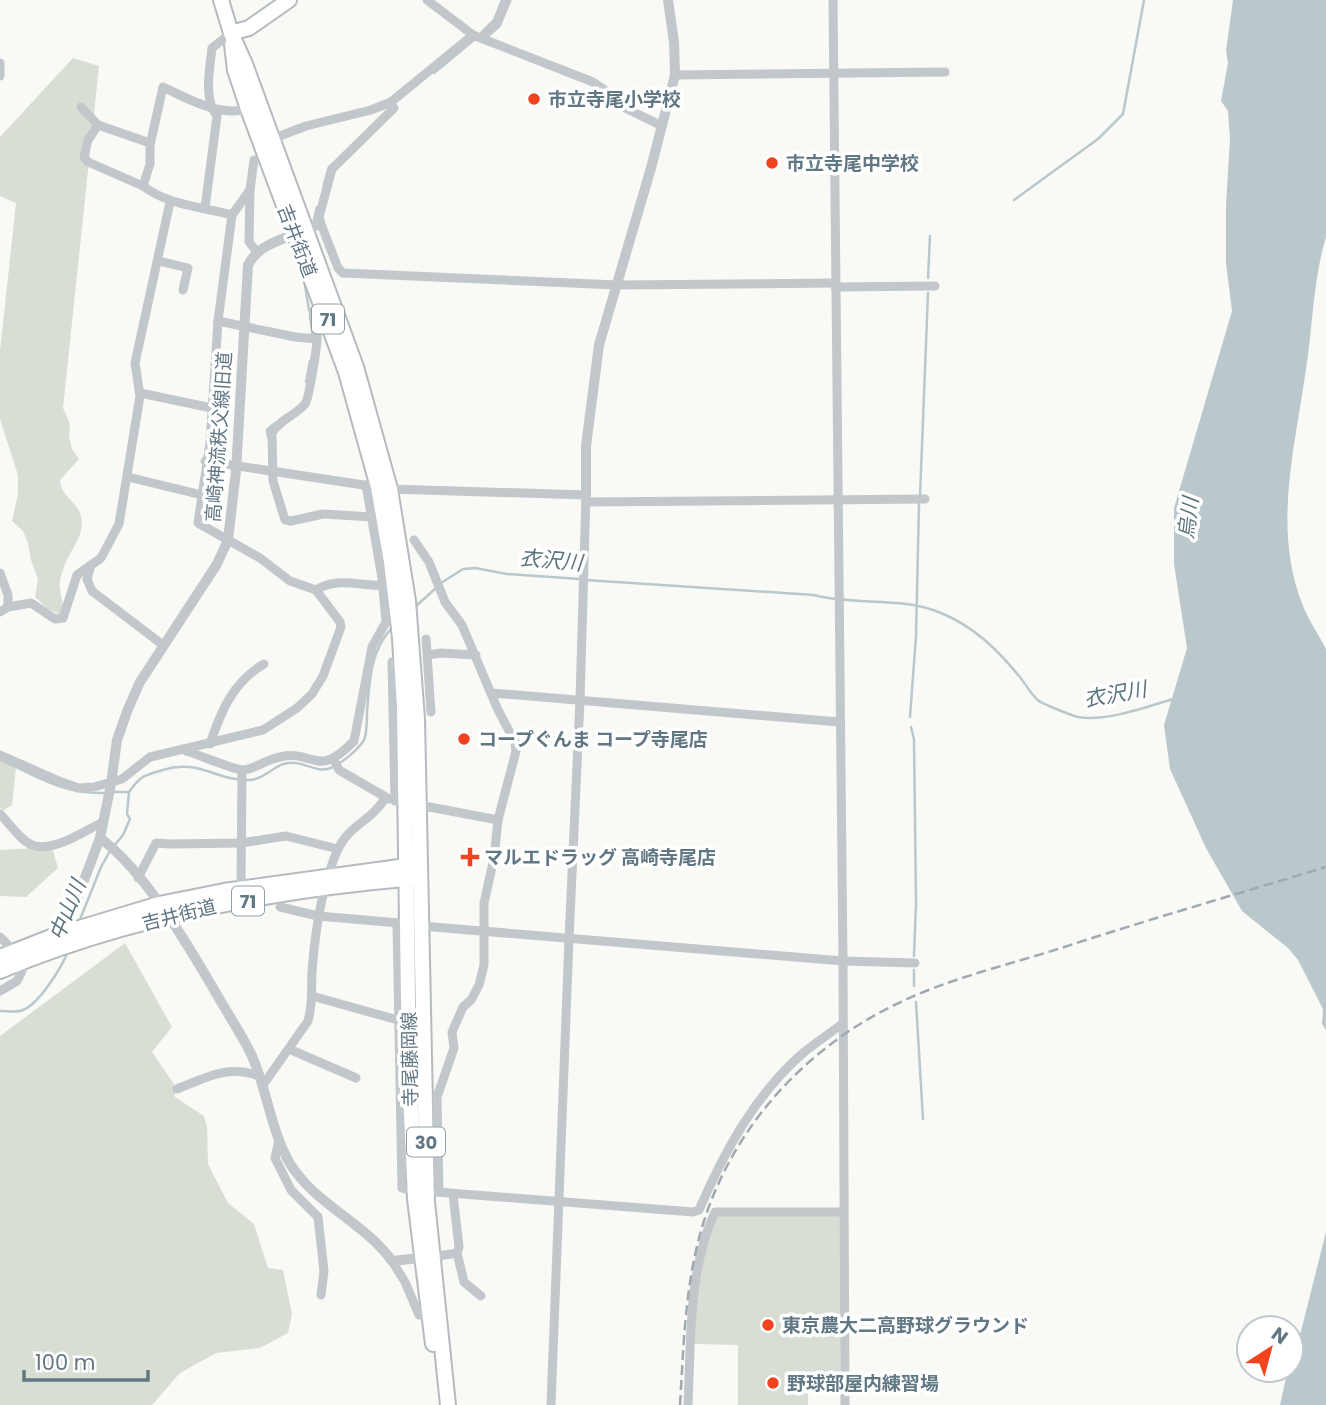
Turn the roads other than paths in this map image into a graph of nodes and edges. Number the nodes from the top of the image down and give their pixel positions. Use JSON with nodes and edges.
{"nodes":[{"id":1,"x":221,"y":0,"type":"edge"},
{"id":2,"x":289,"y":0,"type":"edge"},
{"id":3,"x":427,"y":0,"type":"edge"},
{"id":4,"x":507,"y":0,"type":"edge"},
{"id":5,"x":668,"y":0,"type":"edge"},
{"id":6,"x":832,"y":0,"type":"edge"},
{"id":7,"x":231,"y":33,"type":"junction"},
{"id":8,"x":477,"y":36,"type":"junction"},
{"id":9,"x":0,"y":63,"type":"edge"},
{"id":10,"x":945,"y":72,"type":"dead end"},
{"id":11,"x":834,"y":74,"type":"junction"},
{"id":12,"x":675,"y":75,"type":"junction"},
{"id":13,"x":0,"y":76,"type":"edge"},
{"id":14,"x":81,"y":107,"type":"dead end"},
{"id":15,"x":394,"y":108,"type":"dead end"},
{"id":16,"x":248,"y":109,"type":"junction"},
{"id":17,"x":212,"y":110,"type":"junction"},
{"id":18,"x":99,"y":125,"type":"junction"},
{"id":19,"x":662,"y":126,"type":"junction"},
{"id":20,"x":272,"y":139,"type":"junction"},
{"id":21,"x":150,"y":143,"type":"junction"},
{"id":22,"x":254,"y":160,"type":"dead end"},
{"id":23,"x":143,"y":186,"type":"junction"},
{"id":24,"x":250,"y":190,"type":"junction"},
{"id":25,"x":170,"y":202,"type":"junction"},
{"id":26,"x":205,"y":208,"type":"junction"},
{"id":27,"x":232,"y":215,"type":"junction"},
{"id":28,"x":321,"y":224,"type":"junction"},
{"id":29,"x":300,"y":233,"type":"junction"},
{"id":30,"x":257,"y":252,"type":"junction"},
{"id":31,"x":159,"y":261,"type":"junction"},
{"id":32,"x":617,"y":285,"type":"junction"},
{"id":33,"x":835,"y":285,"type":"junction"},
{"id":34,"x":935,"y":286,"type":"dead end"},
{"id":35,"x":183,"y":290,"type":"dead end"},
{"id":36,"x":323,"y":304,"type":"junction"},
{"id":37,"x":218,"y":321,"type":"junction"},
{"id":38,"x":244,"y":325,"type":"junction"},
{"id":39,"x":317,"y":339,"type":"junction"},
{"id":40,"x":140,"y":393,"type":"junction"},
{"id":41,"x":212,"y":408,"type":"junction"},
{"id":42,"x":205,"y":461,"type":"junction"},
{"id":43,"x":236,"y":465,"type":"junction"},
{"id":44,"x":273,"y":470,"type":"junction"},
{"id":45,"x":128,"y":477,"type":"junction"},
{"id":46,"x":378,"y":487,"type":"junction"},
{"id":47,"x":202,"y":495,"type":"junction"},
{"id":48,"x":586,"y":499,"type":"junction"},
{"id":49,"x":925,"y":499,"type":"dead end"},
{"id":50,"x":838,"y":500,"type":"junction"},
{"id":51,"x":372,"y":517,"type":"junction"},
{"id":52,"x":228,"y":540,"type":"junction"},
{"id":53,"x":414,"y":540,"type":"dead end"},
{"id":54,"x":91,"y":565,"type":"junction"},
{"id":55,"x":0,"y":573,"type":"edge"},
{"id":56,"x":384,"y":585,"type":"junction"},
{"id":57,"x":316,"y":590,"type":"junction"},
{"id":58,"x":4,"y":610,"type":"edge"},
{"id":59,"x":426,"y":639,"type":"dead end"},
{"id":60,"x":163,"y":645,"type":"junction"},
{"id":61,"x":428,"y":655,"type":"junction"},
{"id":62,"x":476,"y":655,"type":"junction"},
{"id":63,"x":392,"y":662,"type":"dead end"},
{"id":64,"x":264,"y":664,"type":"dead end"},
{"id":65,"x":492,"y":693,"type":"junction"},
{"id":66,"x":580,"y":700,"type":"junction"},
{"id":67,"x":431,"y":712,"type":"dead end"},
{"id":68,"x":839,"y":722,"type":"junction"},
{"id":69,"x":210,"y":744,"type":"junction"},
{"id":70,"x":184,"y":750,"type":"junction"},
{"id":71,"x":0,"y":755,"type":"edge"},
{"id":72,"x":333,"y":758,"type":"junction"},
{"id":73,"x":242,"y":770,"type":"junction"},
{"id":74,"x":111,"y":784,"type":"junction"},
{"id":75,"x":384,"y":798,"type":"junction"},
{"id":76,"x":406,"y":803,"type":"junction"},
{"id":77,"x":0,"y":814,"type":"edge"},
{"id":78,"x":498,"y":820,"type":"junction"},
{"id":79,"x":103,"y":822,"type":"junction"},
{"id":80,"x":241,"y":843,"type":"junction"},
{"id":81,"x":108,"y":844,"type":"junction"},
{"id":82,"x":338,"y":849,"type":"junction"},
{"id":83,"x":412,"y":872,"type":"junction"},
{"id":84,"x":138,"y":878,"type":"junction"},
{"id":85,"x":327,"y":884,"type":"junction"},
{"id":86,"x":241,"y":888,"type":"junction"},
{"id":87,"x":280,"y":907,"type":"dead end"},
{"id":88,"x":164,"y":910,"type":"junction"},
{"id":89,"x":318,"y":916,"type":"junction"},
{"id":90,"x":408,"y":925,"type":"junction"},
{"id":91,"x":486,"y":931,"type":"junction"},
{"id":92,"x":0,"y":937,"type":"edge"},
{"id":93,"x":66,"y":938,"type":"junction"},
{"id":94,"x":569,"y":939,"type":"junction"},
{"id":95,"x":11,"y":957,"type":"edge"},
{"id":96,"x":843,"y":961,"type":"junction"},
{"id":97,"x":915,"y":962,"type":"dead end"},
{"id":98,"x":0,"y":971,"type":"edge"},
{"id":99,"x":0,"y":991,"type":"edge"},
{"id":100,"x":312,"y":996,"type":"junction"},
{"id":101,"x":398,"y":1020,"type":"junction"},
{"id":102,"x":842,"y":1024,"type":"junction"},
{"id":103,"x":289,"y":1049,"type":"junction"},
{"id":104,"x":356,"y":1078,"type":"dead end"},
{"id":105,"x":261,"y":1080,"type":"junction"},
{"id":106,"x":177,"y":1089,"type":"dead end"},
{"id":107,"x":279,"y":1140,"type":"junction"},
{"id":108,"x":405,"y":1189,"type":"dead end"},
{"id":109,"x":453,"y":1194,"type":"junction"},
{"id":110,"x":560,"y":1202,"type":"junction"},
{"id":111,"x":843,"y":1212,"type":"junction"},
{"id":112,"x":457,"y":1253,"type":"junction"},
{"id":113,"x":426,"y":1257,"type":"junction"},
{"id":114,"x":392,"y":1261,"type":"junction"},
{"id":115,"x":321,"y":1295,"type":"dead end"},
{"id":116,"x":481,"y":1296,"type":"dead end"},
{"id":117,"x":419,"y":1315,"type":"dead end"},
{"id":118,"x":448,"y":1405,"type":"edge"},
{"id":119,"x":551,"y":1405,"type":"edge"},
{"id":120,"x":688,"y":1405,"type":"edge"},
{"id":121,"x":845,"y":1405,"type":"edge"}],
"edges":[{"from":1,"to":7,"type":"main road","name":"吉井街道","number":"71"},
{"from":2,"to":7,"type":"main road"},
{"from":3,"to":8,"type":"street"},
{"from":4,"to":8,"type":"street"},
{"from":5,"to":12,"type":"street"},
{"from":6,"to":11,"type":"street"},
{"from":7,"to":16,"type":"main road","name":"吉井街道","number":"71"},
{"from":7,"to":17,"type":"street"},
{"from":7,"to":20,"type":"main road","name":"吉井街道","number":"71"},
{"from":8,"to":19,"type":"street"},
{"from":8,"to":20,"type":"street"},
{"from":9,"to":13,"type":"street"},
{"from":10,"to":11,"type":"street"},
{"from":11,"to":12,"type":"street"},
{"from":11,"to":33,"type":"street"},
{"from":12,"to":19,"type":"street"},
{"from":14,"to":18,"type":"street"},
{"from":15,"to":28,"type":"street"},
{"from":16,"to":17,"type":"street"},
{"from":16,"to":29,"type":"main road","name":"吉井街道","number":"71"},
{"from":17,"to":21,"type":"street"},
{"from":17,"to":26,"type":"street"},
{"from":18,"to":21,"type":"street"},
{"from":18,"to":23,"type":"street"},
{"from":19,"to":32,"type":"street"},
{"from":20,"to":29,"type":"main road","name":"吉井街道","number":"71"},
{"from":21,"to":23,"type":"street"},
{"from":22,"to":24,"type":"street"},
{"from":23,"to":25,"type":"street"},
{"from":24,"to":27,"type":"street"},
{"from":24,"to":30,"type":"street"},
{"from":25,"to":26,"type":"street"},
{"from":25,"to":31,"type":"street"},
{"from":26,"to":27,"type":"street"},
{"from":27,"to":37,"type":"street"},
{"from":28,"to":29,"type":"street"},
{"from":28,"to":32,"type":"street"},
{"from":29,"to":30,"type":"street"},
{"from":29,"to":36,"type":"main road","name":"吉井街道","number":"71"},
{"from":29,"to":46,"type":"main road","name":"吉井街道","number":"71"},
{"from":30,"to":38,"type":"street","name":"高崎神流秩父線旧道"},
{"from":31,"to":35,"type":"street"},
{"from":31,"to":40,"type":"street"},
{"from":32,"to":33,"type":"street"},
{"from":32,"to":48,"type":"street"},
{"from":33,"to":34,"type":"street"},
{"from":33,"to":50,"type":"street"},
{"from":36,"to":39,"type":"street"},
{"from":36,"to":46,"type":"main road","name":"吉井街道","number":"71"},
{"from":37,"to":38,"type":"street"},
{"from":37,"to":41,"type":"street"},
{"from":38,"to":39,"type":"street"},
{"from":38,"to":43,"type":"street","name":"高崎神流秩父線旧道"},
{"from":39,"to":44,"type":"street"},
{"from":40,"to":41,"type":"street"},
{"from":40,"to":45,"type":"street"},
{"from":41,"to":42,"type":"street"},
{"from":42,"to":43,"type":"street"},
{"from":42,"to":47,"type":"street"},
{"from":43,"to":44,"type":"street"},
{"from":43,"to":52,"type":"street","name":"高崎神流秩父線旧道"},
{"from":44,"to":46,"type":"street"},
{"from":44,"to":51,"type":"street"},
{"from":45,"to":47,"type":"street"},
{"from":45,"to":54,"type":"street"},
{"from":46,"to":48,"type":"street"},
{"from":46,"to":51,"type":"street"},
{"from":46,"to":76,"type":"main road","name":"吉井街道","number":"71"},
{"from":46,"to":76,"type":"main road","name":"吉井街道","number":"71"},
{"from":47,"to":52,"type":"street"},
{"from":48,"to":50,"type":"street"},
{"from":48,"to":66,"type":"street"},
{"from":49,"to":50,"type":"street"},
{"from":50,"to":68,"type":"street"},
{"from":51,"to":56,"type":"street"},
{"from":52,"to":57,"type":"street"},
{"from":52,"to":60,"type":"street","name":"高崎神流秩父線旧道"},
{"from":53,"to":62,"type":"street"},
{"from":54,"to":58,"type":"street"},
{"from":54,"to":60,"type":"street"},
{"from":55,"to":58,"type":"street"},
{"from":56,"to":57,"type":"street"},
{"from":56,"to":72,"type":"street"},
{"from":57,"to":69,"type":"street"},
{"from":59,"to":61,"type":"street"},
{"from":60,"to":74,"type":"street","name":"高崎神流秩父線旧道"},
{"from":61,"to":62,"type":"street"},
{"from":61,"to":67,"type":"street"},
{"from":62,"to":65,"type":"street"},
{"from":63,"to":76,"type":"street"},
{"from":64,"to":69,"type":"street"},
{"from":65,"to":66,"type":"street"},
{"from":65,"to":78,"type":"street"},
{"from":66,"to":68,"type":"street"},
{"from":66,"to":94,"type":"street"},
{"from":68,"to":96,"type":"street"},
{"from":69,"to":70,"type":"street"},
{"from":70,"to":73,"type":"street"},
{"from":70,"to":74,"type":"street"},
{"from":71,"to":74,"type":"street"},
{"from":72,"to":73,"type":"street"},
{"from":72,"to":75,"type":"street"},
{"from":73,"to":80,"type":"street"},
{"from":74,"to":79,"type":"street","name":"高崎神流秩父線旧道"},
{"from":75,"to":76,"type":"street"},
{"from":75,"to":82,"type":"street"},
{"from":76,"to":78,"type":"street"},
{"from":76,"to":83,"type":"main road","number":"71"},
{"from":77,"to":79,"type":"street"},
{"from":78,"to":91,"type":"street"},
{"from":79,"to":81,"type":"street","name":"高崎神流秩父線旧道"},
{"from":80,"to":82,"type":"street"},
{"from":80,"to":84,"type":"street"},
{"from":80,"to":86,"type":"street"},
{"from":81,"to":84,"type":"street"},
{"from":81,"to":93,"type":"street","name":"高崎神流秩父線旧道"},
{"from":82,"to":85,"type":"street"},
{"from":83,"to":85,"type":"main road","name":"吉井街道","number":"71"},
{"from":83,"to":90,"type":"main road","name":"寺尾藤岡線","number":"30"},
{"from":84,"to":88,"type":"street"},
{"from":85,"to":86,"type":"main road","name":"吉井街道","number":"71"},
{"from":85,"to":88,"type":"main road","name":"吉井街道","number":"71"},
{"from":85,"to":89,"type":"street"},
{"from":86,"to":88,"type":"main road","name":"吉井街道","number":"71"},
{"from":87,"to":89,"type":"street"},
{"from":88,"to":93,"type":"main road","name":"吉井街道","number":"71"},
{"from":88,"to":93,"type":"main road","name":"吉井街道","number":"71"},
{"from":88,"to":105,"type":"street"},
{"from":89,"to":90,"type":"street"},
{"from":89,"to":100,"type":"street"},
{"from":90,"to":91,"type":"street"},
{"from":90,"to":101,"type":"street"},
{"from":90,"to":113,"type":"main road","name":"寺尾藤岡線","number":"30"},
{"from":91,"to":94,"type":"street"},
{"from":91,"to":109,"type":"street"},
{"from":92,"to":95,"type":"street"},
{"from":93,"to":95,"type":"main road","name":"吉井街道","number":"71"},
{"from":94,"to":96,"type":"street"},
{"from":94,"to":110,"type":"street"},
{"from":95,"to":98,"type":"main road","name":"吉井街道","number":"71"},
{"from":95,"to":99,"type":"street"},
{"from":96,"to":97,"type":"street"},
{"from":96,"to":102,"type":"street"},
{"from":100,"to":101,"type":"street"},
{"from":100,"to":103,"type":"street"},
{"from":101,"to":108,"type":"street"},
{"from":102,"to":110,"type":"street"},
{"from":102,"to":111,"type":"street"},
{"from":103,"to":104,"type":"street"},
{"from":103,"to":105,"type":"street"},
{"from":105,"to":106,"type":"street"},
{"from":105,"to":107,"type":"street"},
{"from":107,"to":114,"type":"street"},
{"from":107,"to":115,"type":"street"},
{"from":109,"to":110,"type":"street"},
{"from":109,"to":112,"type":"street"},
{"from":110,"to":119,"type":"street"},
{"from":111,"to":120,"type":"street"},
{"from":111,"to":121,"type":"street"},
{"from":112,"to":113,"type":"street"},
{"from":112,"to":116,"type":"street"},
{"from":113,"to":114,"type":"street"},
{"from":113,"to":118,"type":"main road","name":"寺尾藤岡線","number":"30"},
{"from":114,"to":117,"type":"street"}]}
